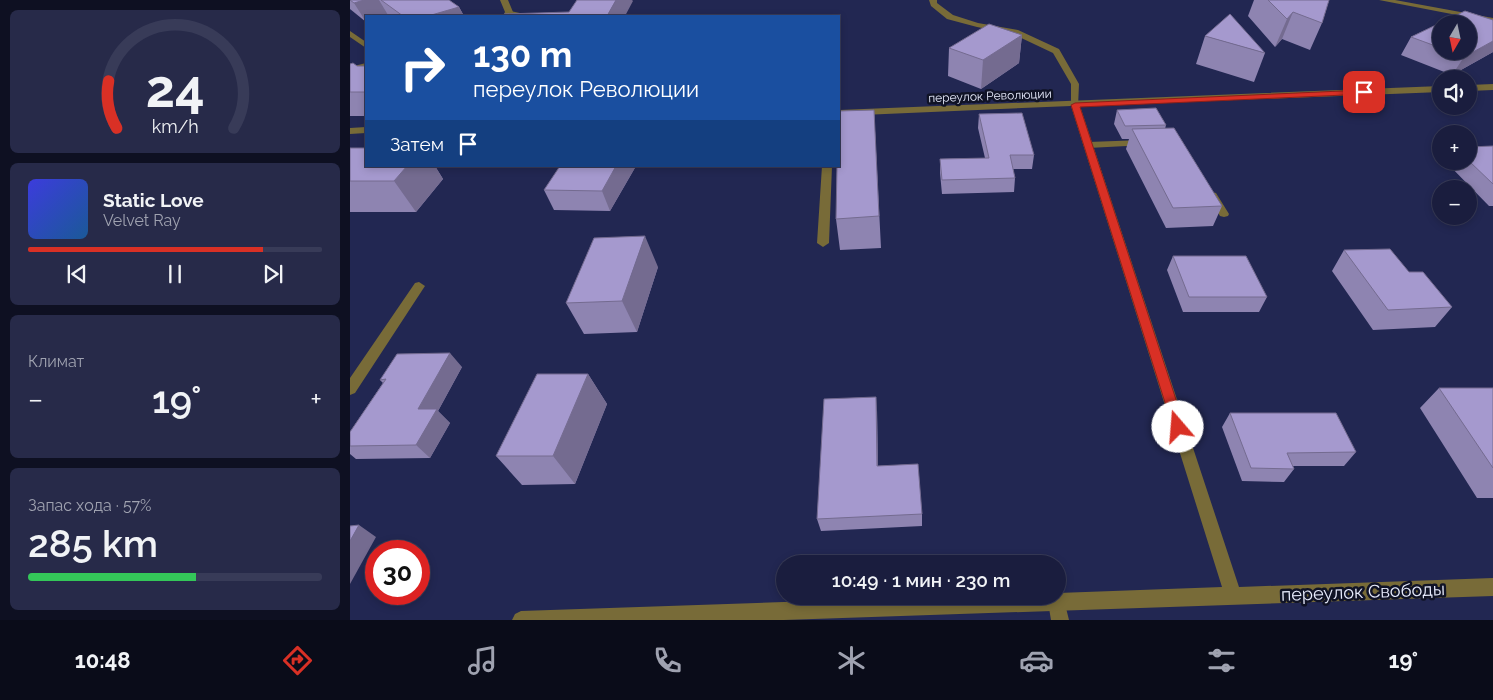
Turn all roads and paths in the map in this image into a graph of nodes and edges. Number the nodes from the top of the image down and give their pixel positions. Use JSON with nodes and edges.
{"nodes":[{"id":1,"x":504,"y":0,"type":"edge"},
{"id":2,"x":932,"y":0,"type":"edge"},
{"id":3,"x":1383,"y":0,"type":"edge"},
{"id":4,"x":508,"y":14,"type":"edge"},
{"id":5,"x":1493,"y":20,"type":"edge"},
{"id":6,"x":351,"y":35,"type":"edge"},
{"id":7,"x":365,"y":45,"type":"edge"},
{"id":8,"x":365,"y":65,"type":"edge"},
{"id":9,"x":350,"y":70,"type":"edge"},
{"id":10,"x":1493,"y":87,"type":"edge"},
{"id":11,"x":1477,"y":88,"type":"edge"},
{"id":12,"x":1432,"y":89,"type":"edge"},
{"id":13,"x":1075,"y":105,"type":"junction"},
{"id":14,"x":840,"y":114,"type":"edge"},
{"id":15,"x":365,"y":130,"type":"edge"},
{"id":16,"x":350,"y":131,"type":"edge"},
{"id":17,"x":1154,"y":143,"type":"edge"},
{"id":18,"x":1088,"y":144,"type":"junction"},
{"id":19,"x":828,"y":167,"type":"edge"},
{"id":20,"x":1205,"y":183,"type":"edge"},
{"id":21,"x":1224,"y":214,"type":"edge"},
{"id":22,"x":823,"y":243,"type":"dead end"},
{"id":23,"x":420,"y":286,"type":"dead end"},
{"id":24,"x":350,"y":389,"type":"edge"},
{"id":25,"x":1493,"y":587,"type":"edge"},
{"id":26,"x":1233,"y":596,"type":"junction"},
{"id":27,"x":1066,"y":602,"type":"edge"},
{"id":28,"x":968,"y":605,"type":"edge"},
{"id":29,"x":1058,"y":605,"type":"edge"},
{"id":30,"x":521,"y":620,"type":"edge"},
{"id":31,"x":1060,"y":620,"type":"edge"}],
"edges":[{"from":1,"to":4,"type":"street"},
{"from":2,"to":13,"type":"street"},
{"from":3,"to":5,"type":"street"},
{"from":6,"to":7,"type":"street"},
{"from":8,"to":9,"type":"street"},
{"from":10,"to":11,"type":"street"},
{"from":12,"to":13,"type":"street","name":"переулок Революции"},
{"from":13,"to":14,"type":"street","name":"переулок Революции"},
{"from":13,"to":18,"type":"street"},
{"from":15,"to":16,"type":"street"},
{"from":17,"to":18,"type":"street"},
{"from":18,"to":26,"type":"street"},
{"from":19,"to":22,"type":"street"},
{"from":20,"to":21,"type":"street"},
{"from":23,"to":24,"type":"street"},
{"from":25,"to":26,"type":"street","name":"переулок Свободы"},
{"from":26,"to":27,"type":"street","name":"переулок Свободы"},
{"from":28,"to":30,"type":"street","name":"переулок Свободы"},
{"from":29,"to":31,"type":"street"}]}
